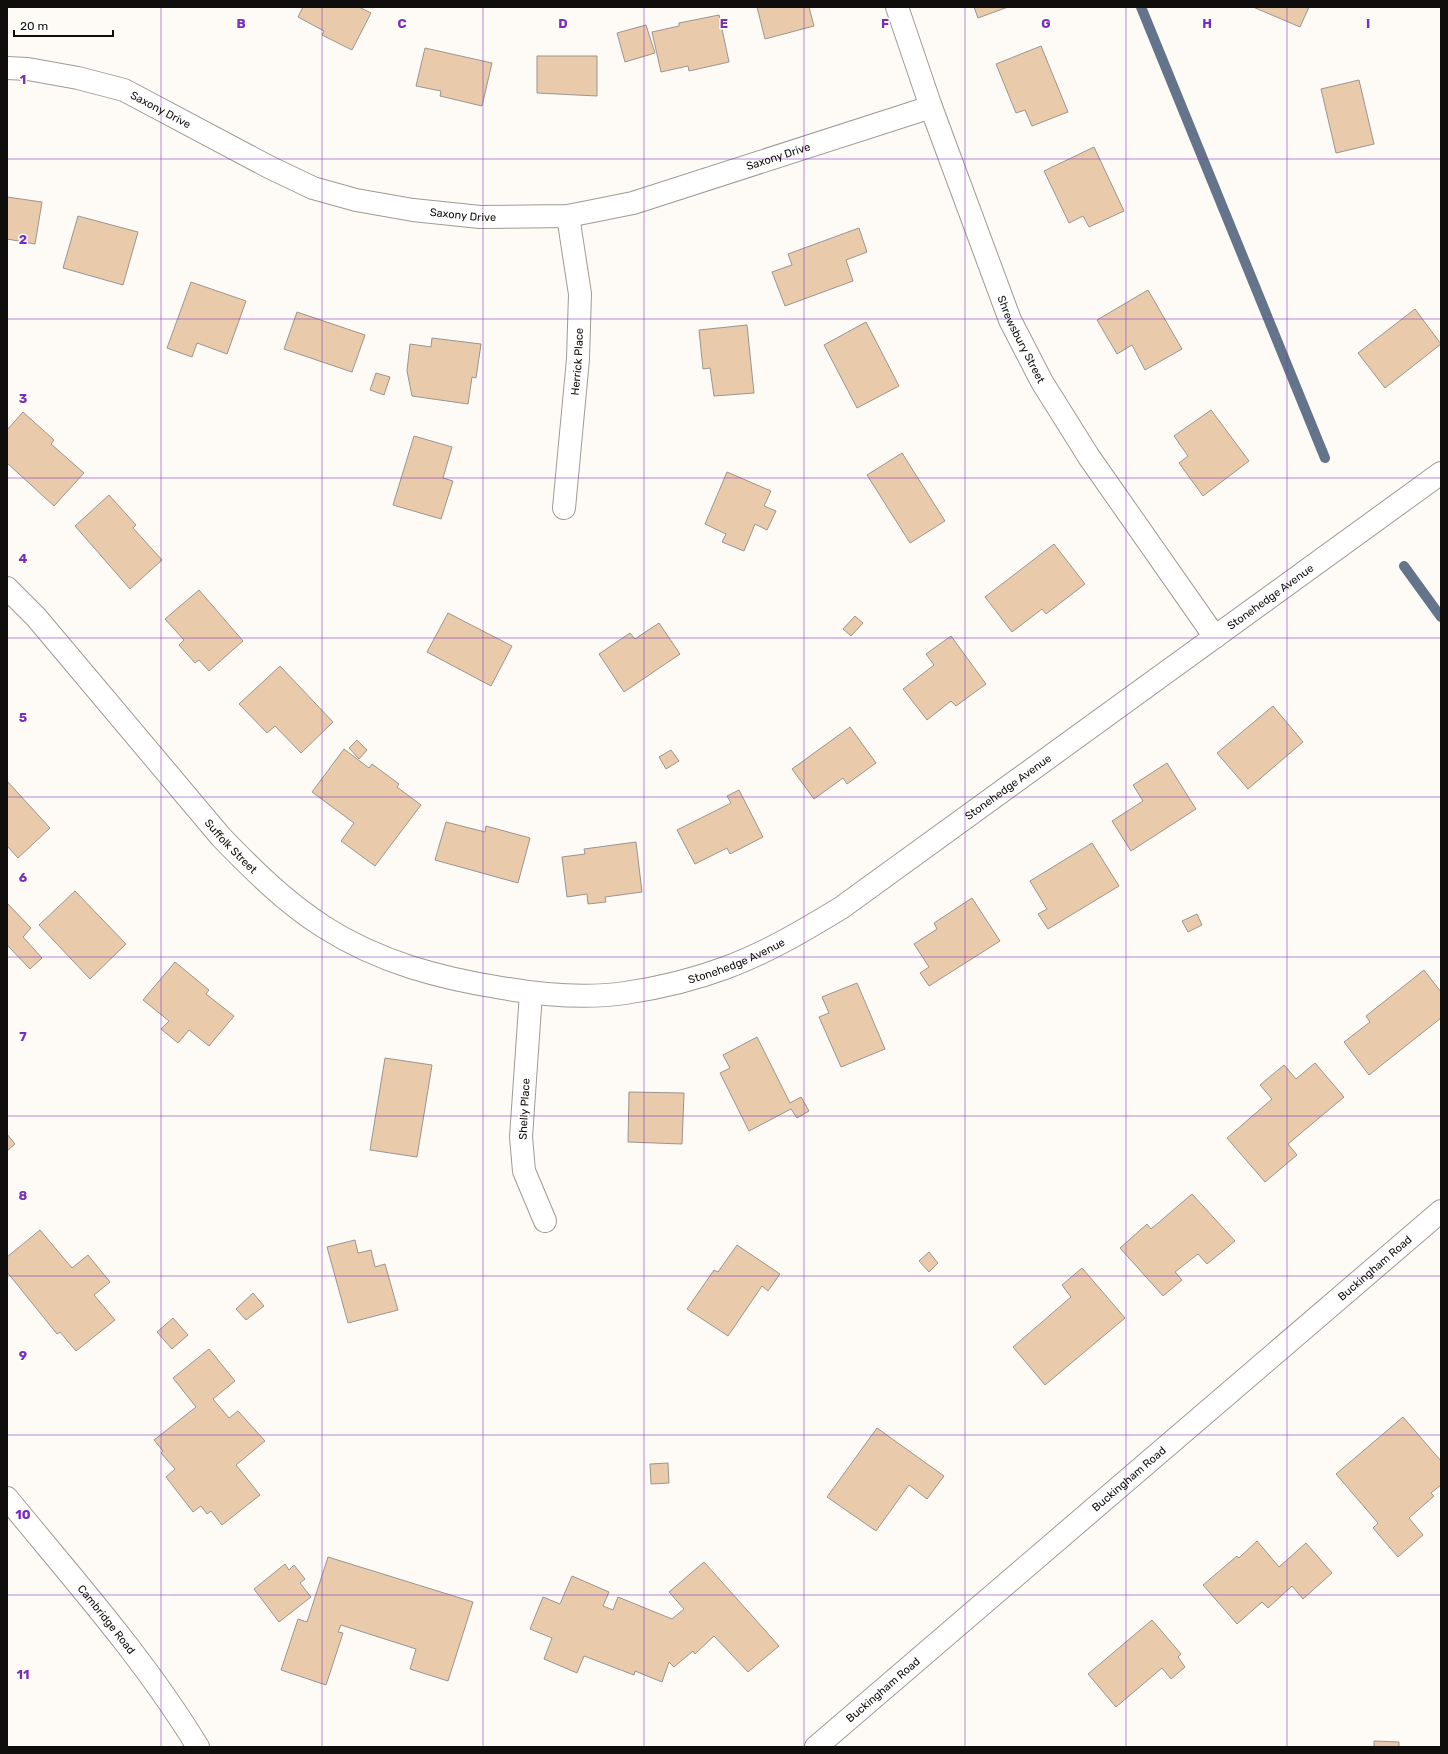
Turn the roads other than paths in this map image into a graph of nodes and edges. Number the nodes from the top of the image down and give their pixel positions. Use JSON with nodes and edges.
{"nodes":[{"id":1,"x":897,"y":7,"type":"edge"},
{"id":2,"x":7,"y":68,"type":"edge"},
{"id":3,"x":931,"y":107,"type":"junction"},
{"id":4,"x":568,"y":216,"type":"junction"},
{"id":5,"x":1441,"y":472,"type":"edge"},
{"id":6,"x":564,"y":508,"type":"dead end"},
{"id":7,"x":7,"y":588,"type":"edge"},
{"id":8,"x":1215,"y":637,"type":"junction"},
{"id":9,"x":531,"y":993,"type":"junction"},
{"id":10,"x":1441,"y":1212,"type":"edge"},
{"id":11,"x":545,"y":1221,"type":"dead end"},
{"id":12,"x":7,"y":1498,"type":"edge"},
{"id":13,"x":198,"y":1747,"type":"edge"},
{"id":14,"x":816,"y":1747,"type":"edge"}],
"edges":[{"from":1,"to":3,"type":"street","name":"Shrewsbury Street"},
{"from":2,"to":4,"type":"street","name":"Saxony Drive"},
{"from":3,"to":4,"type":"street","name":"Saxony Drive"},
{"from":3,"to":8,"type":"street","name":"Shrewsbury Street"},
{"from":4,"to":6,"type":"street","name":"Herrick Place"},
{"from":5,"to":8,"type":"street","name":"Stonehedge Avenue"},
{"from":7,"to":9,"type":"street","name":"Suffolk Street"},
{"from":8,"to":9,"type":"street","name":"Stonehedge Avenue"},
{"from":9,"to":11,"type":"street","name":"Shelly Place"},
{"from":10,"to":14,"type":"street","name":"Buckingham Road"},
{"from":12,"to":13,"type":"street","name":"Cambridge Road"}]}
